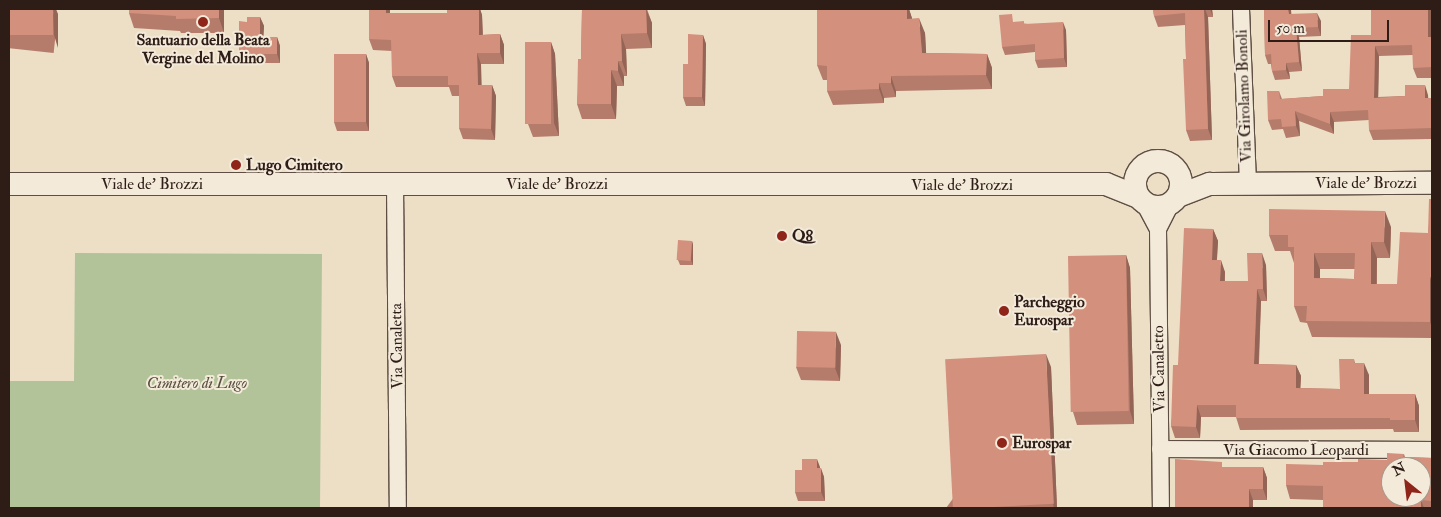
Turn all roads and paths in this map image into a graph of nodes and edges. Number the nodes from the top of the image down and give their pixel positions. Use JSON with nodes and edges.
{"nodes":[{"id":1,"x":1241,"y":9,"type":"edge"},
{"id":2,"x":1141,"y":168,"type":"junction"},
{"id":3,"x":1175,"y":168,"type":"junction"},
{"id":4,"x":395,"y":183,"type":"junction"},
{"id":5,"x":1432,"y":183,"type":"edge"},
{"id":6,"x":9,"y":184,"type":"edge"},
{"id":7,"x":1106,"y":184,"type":"junction"},
{"id":8,"x":1210,"y":184,"type":"junction"},
{"id":9,"x":1248,"y":184,"type":"junction"},
{"id":10,"x":1175,"y":199,"type":"junction"},
{"id":11,"x":1141,"y":200,"type":"junction"},
{"id":12,"x":1158,"y":229,"type":"junction"},
{"id":13,"x":1160,"y":450,"type":"junction"},
{"id":14,"x":1432,"y":450,"type":"edge"},
{"id":15,"x":398,"y":508,"type":"edge"},
{"id":16,"x":1162,"y":508,"type":"edge"}],
"edges":[{"from":1,"to":9,"type":"street","name":"Via Girolamo Bonoli"},
{"from":2,"to":3,"type":"street","name":"Viale de' Brozzi"},
{"from":2,"to":7,"type":"street","name":"Viale de' Brozzi"},
{"from":2,"to":11,"type":"street"},
{"from":3,"to":8,"type":"street","name":"Viale de' Brozzi"},
{"from":3,"to":10,"type":"street"},
{"from":4,"to":6,"type":"street","name":"Viale de' Brozzi"},
{"from":4,"to":7,"type":"street","name":"Viale de' Brozzi"},
{"from":4,"to":15,"type":"street","name":"Via Canaletta"},
{"from":5,"to":9,"type":"street","name":"Viale de' Brozzi"},
{"from":7,"to":11,"type":"street","name":"Viale de' Brozzi"},
{"from":8,"to":9,"type":"street","name":"Viale de' Brozzi"},
{"from":8,"to":10,"type":"street","name":"Viale de' Brozzi"},
{"from":10,"to":11,"type":"street","name":"Viale de' Brozzi"},
{"from":10,"to":12,"type":"street","name":"Via Canaletto"},
{"from":11,"to":12,"type":"street","name":"Via Canaletto"},
{"from":12,"to":13,"type":"street","name":"Via Canaletto"},
{"from":13,"to":14,"type":"street","name":"Via Giacomo Leopardi"},
{"from":13,"to":16,"type":"street","name":"Via Canaletto"}]}
